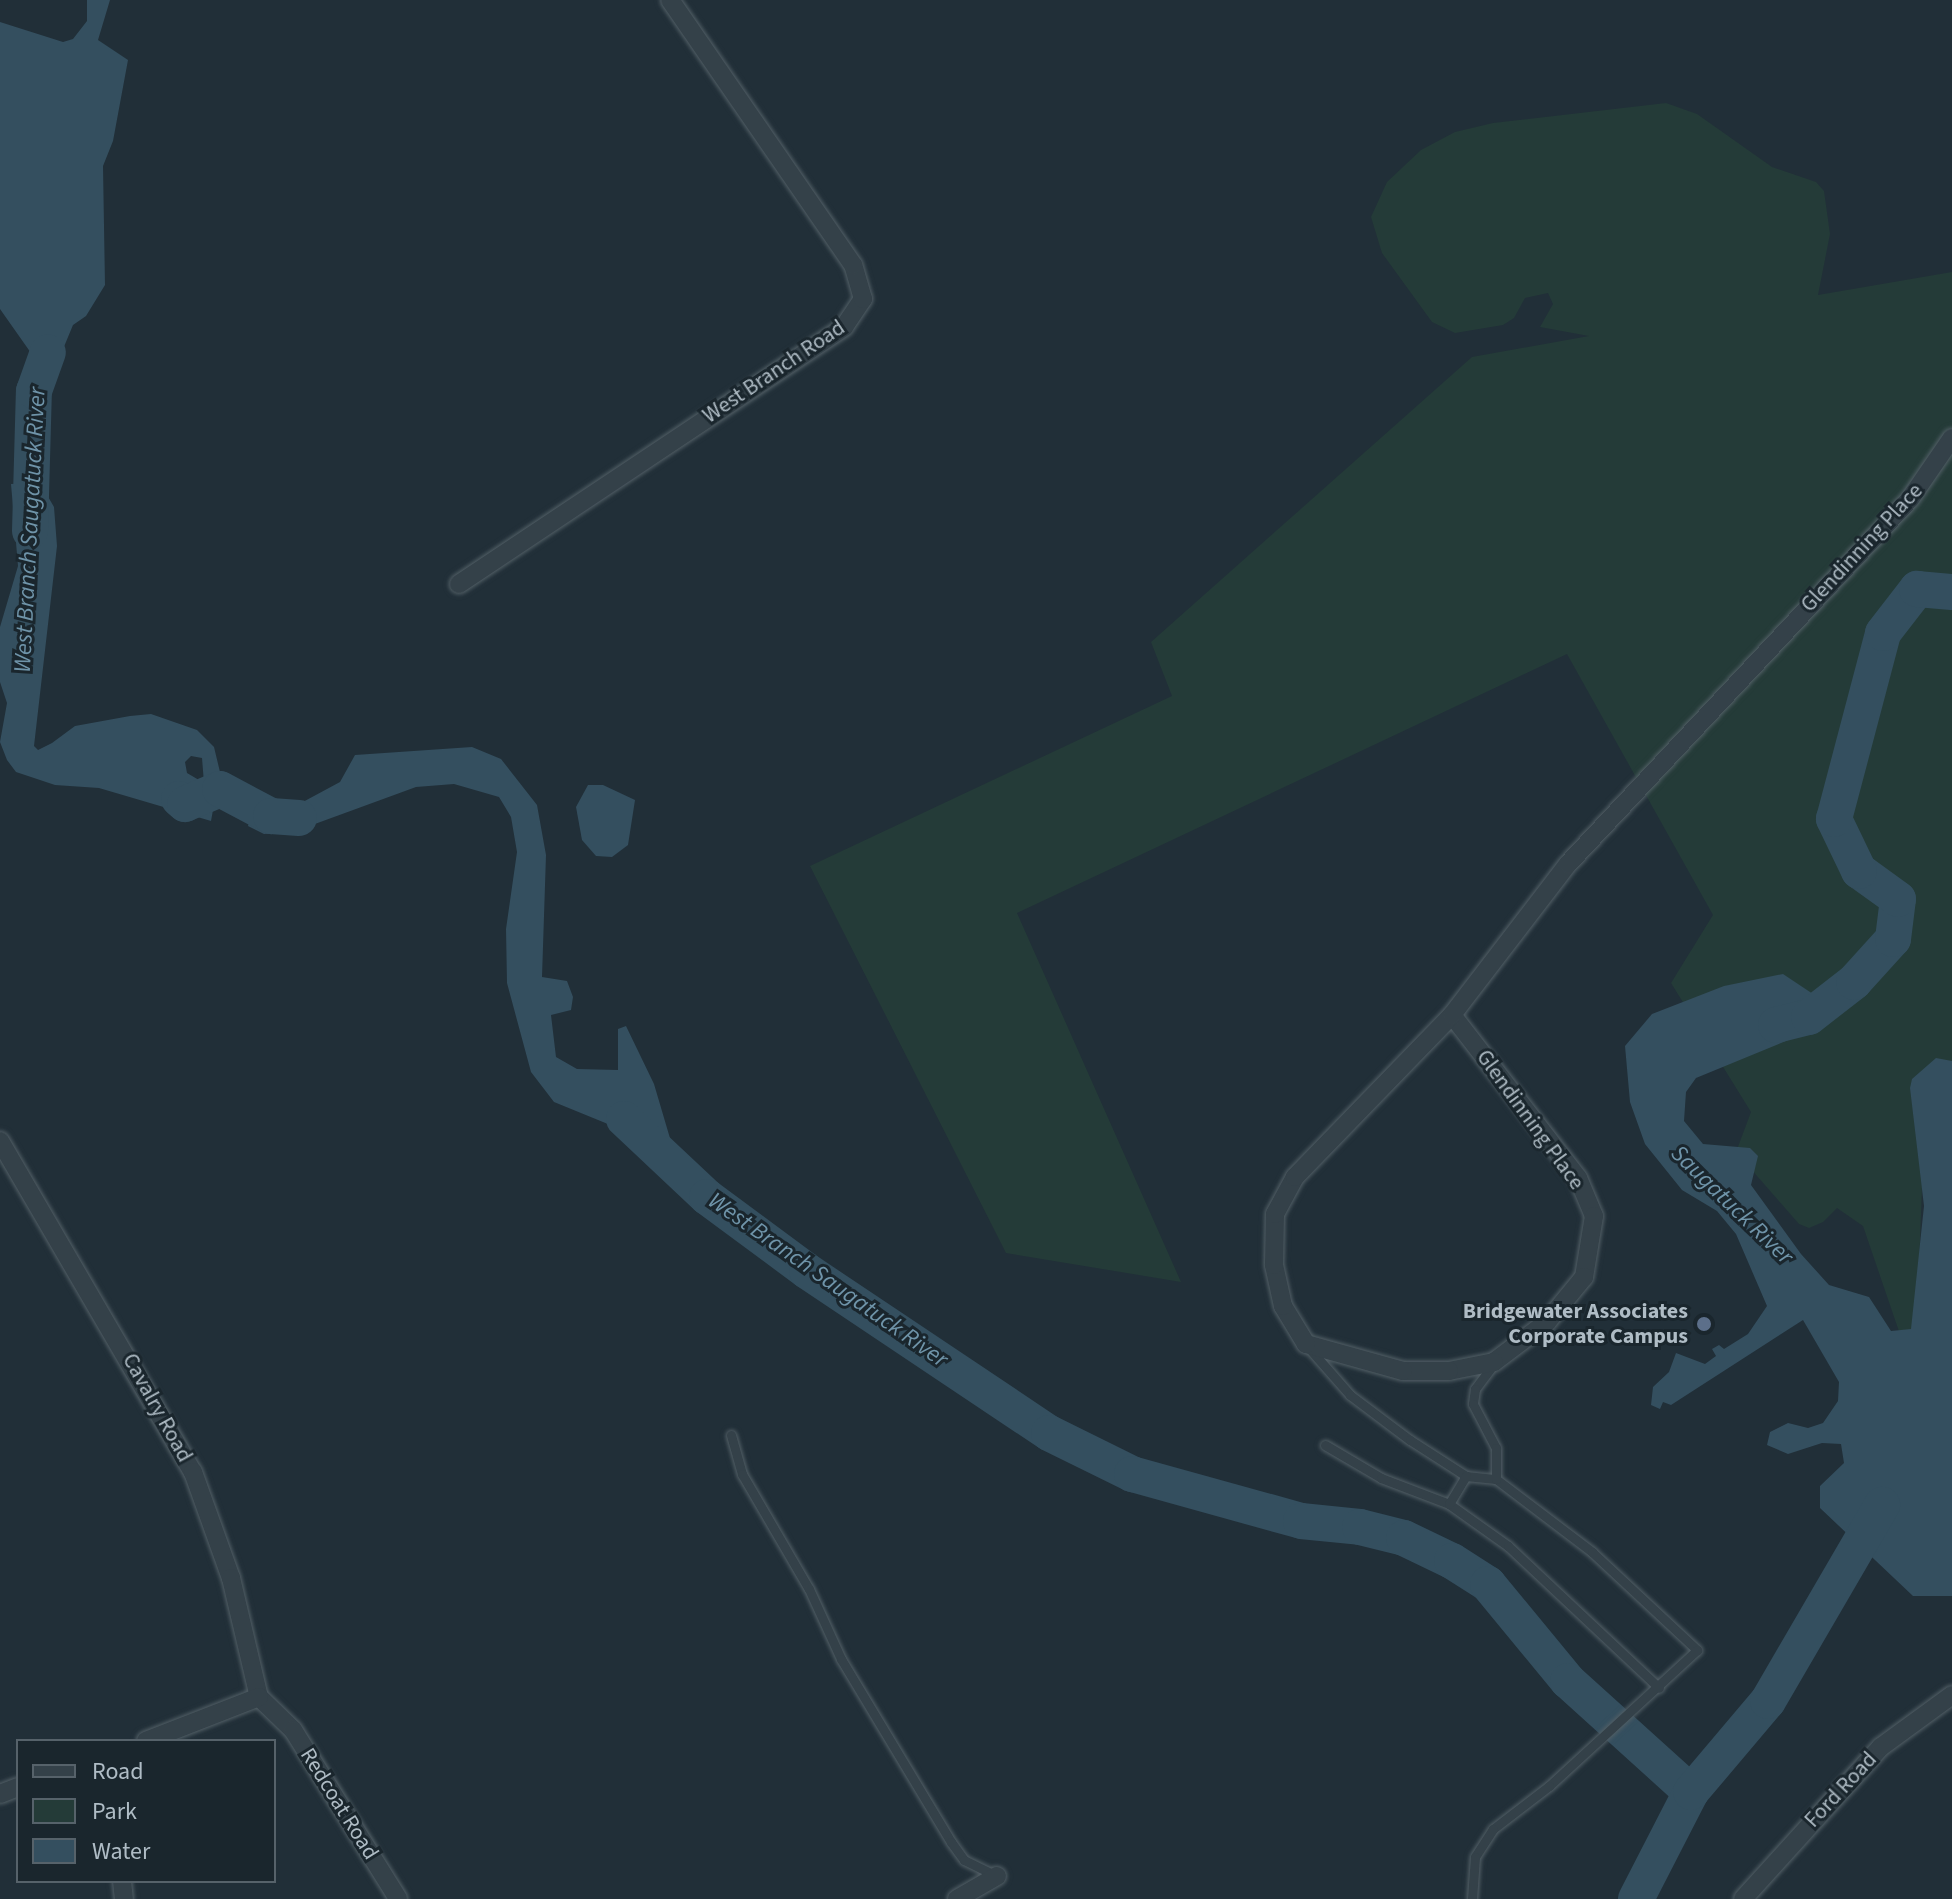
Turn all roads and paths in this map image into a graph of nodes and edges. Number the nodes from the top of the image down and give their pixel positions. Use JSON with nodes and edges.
{"nodes":[{"id":1,"x":670,"y":0,"type":"edge"},
{"id":2,"x":1952,"y":438,"type":"edge"},
{"id":3,"x":459,"y":584,"type":"dead end"},
{"id":4,"x":1452,"y":1015,"type":"junction"},
{"id":5,"x":0,"y":1141,"type":"edge"},
{"id":6,"x":1306,"y":1344,"type":"junction"},
{"id":7,"x":1494,"y":1362,"type":"junction"},
{"id":8,"x":731,"y":1435,"type":"dead end"},
{"id":9,"x":1325,"y":1445,"type":"dead end"},
{"id":10,"x":1466,"y":1476,"type":"junction"},
{"id":11,"x":1496,"y":1479,"type":"junction"},
{"id":12,"x":1449,"y":1504,"type":"junction"},
{"id":13,"x":1659,"y":1688,"type":"junction"},
{"id":14,"x":1952,"y":1695,"type":"edge"},
{"id":15,"x":259,"y":1697,"type":"junction"},
{"id":16,"x":151,"y":1739,"type":"edge"},
{"id":17,"x":997,"y":1876,"type":"joint"},
{"id":18,"x":398,"y":1899,"type":"edge"},
{"id":19,"x":957,"y":1899,"type":"edge"},
{"id":20,"x":1472,"y":1899,"type":"edge"},
{"id":21,"x":1743,"y":1899,"type":"edge"}],
"edges":[{"from":1,"to":3,"type":"street","name":"West Branch Road"},
{"from":2,"to":4,"type":"street","name":"Glendinning Place"},
{"from":4,"to":6,"type":"street","name":"Glendinning Place"},
{"from":4,"to":7,"type":"street","name":"Glendinning Place"},
{"from":5,"to":15,"type":"street","name":"Cavalry Road"},
{"from":6,"to":7,"type":"street","name":"Glendinning Place"},
{"from":6,"to":10,"type":"lane"},
{"from":7,"to":11,"type":"lane"},
{"from":8,"to":17,"type":"lane"},
{"from":9,"to":12,"type":"lane"},
{"from":10,"to":11,"type":"lane"},
{"from":10,"to":12,"type":"lane"},
{"from":11,"to":13,"type":"lane"},
{"from":12,"to":13,"type":"lane"},
{"from":13,"to":20,"type":"lane"},
{"from":14,"to":21,"type":"street","name":"Ford Road"},
{"from":15,"to":16,"type":"street"},
{"from":15,"to":18,"type":"street","name":"Redcoat Road"},
{"from":17,"to":19,"type":"street"}]}
